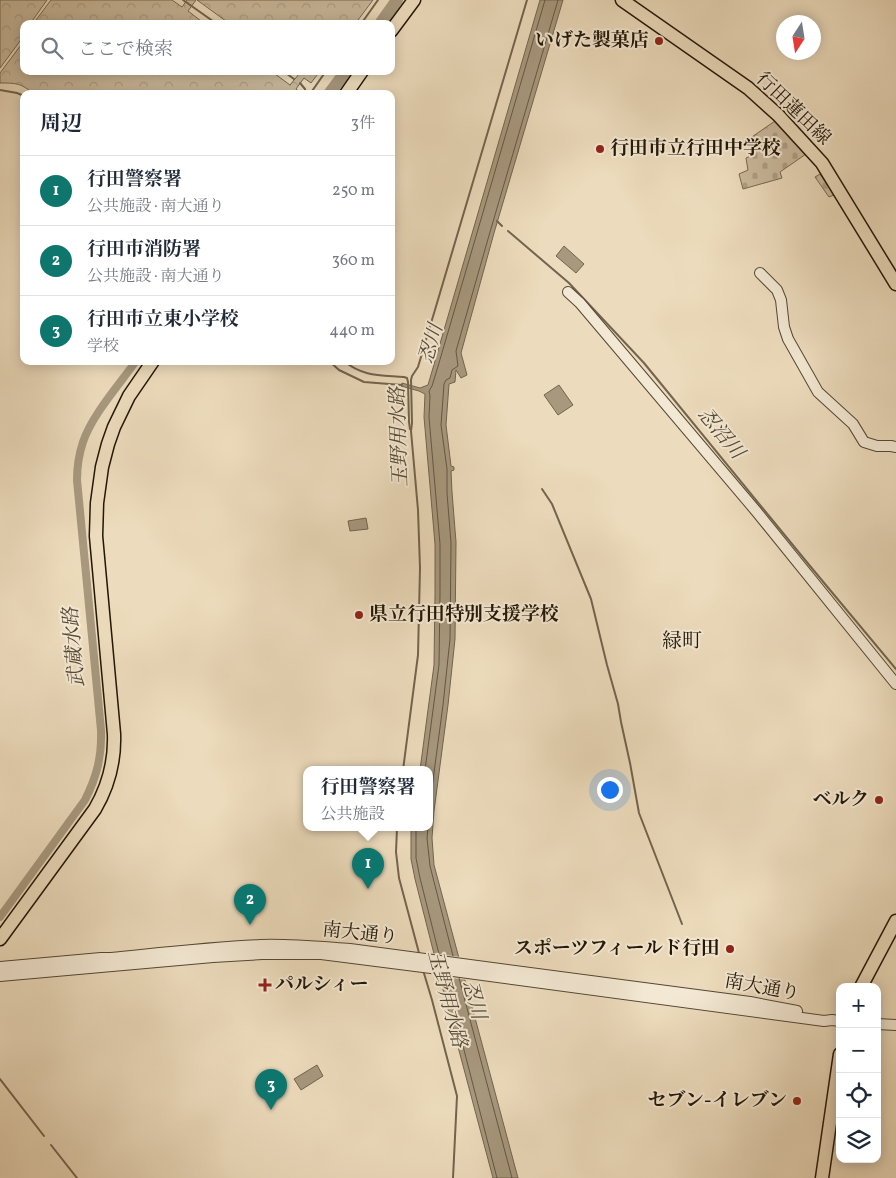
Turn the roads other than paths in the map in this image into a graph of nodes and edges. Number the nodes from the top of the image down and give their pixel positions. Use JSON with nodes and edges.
{"nodes":[{"id":1,"x":414,"y":0,"type":"edge"},
{"id":2,"x":622,"y":0,"type":"edge"},
{"id":3,"x":395,"y":26,"type":"edge"},
{"id":4,"x":359,"y":75,"type":"edge"},
{"id":5,"x":349,"y":90,"type":"edge"},
{"id":6,"x":760,"y":273,"type":"dead end"},
{"id":7,"x":896,"y":284,"type":"edge"},
{"id":8,"x":568,"y":292,"type":"dead end"},
{"id":9,"x":150,"y":365,"type":"edge"},
{"id":10,"x":896,"y":447,"type":"edge"},
{"id":11,"x":896,"y":684,"type":"edge"},
{"id":12,"x":896,"y":921,"type":"edge"},
{"id":13,"x":0,"y":940,"type":"edge"},
{"id":14,"x":424,"y":963,"type":"junction"},
{"id":15,"x":0,"y":967,"type":"edge"},
{"id":16,"x":0,"y":976,"type":"edge"},
{"id":17,"x":864,"y":983,"type":"edge"},
{"id":18,"x":836,"y":1020,"type":"edge"},
{"id":19,"x":881,"y":1024,"type":"edge"},
{"id":20,"x":896,"y":1025,"type":"edge"},
{"id":21,"x":837,"y":1073,"type":"edge"},
{"id":22,"x":822,"y":1178,"type":"edge"}],
"edges":[{"from":1,"to":3,"type":"main road"},
{"from":2,"to":7,"type":"main road","name":"行田蓮田線"},
{"from":4,"to":5,"type":"main road"},
{"from":6,"to":10,"type":"street"},
{"from":8,"to":11,"type":"street"},
{"from":9,"to":13,"type":"main road"},
{"from":12,"to":17,"type":"main road"},
{"from":14,"to":15,"type":"street","name":"南大通り"},
{"from":14,"to":16,"type":"street","name":"南大通り"},
{"from":14,"to":18,"type":"street","name":"南大通り"},
{"from":19,"to":20,"type":"street"},
{"from":21,"to":22,"type":"main road"}]}
